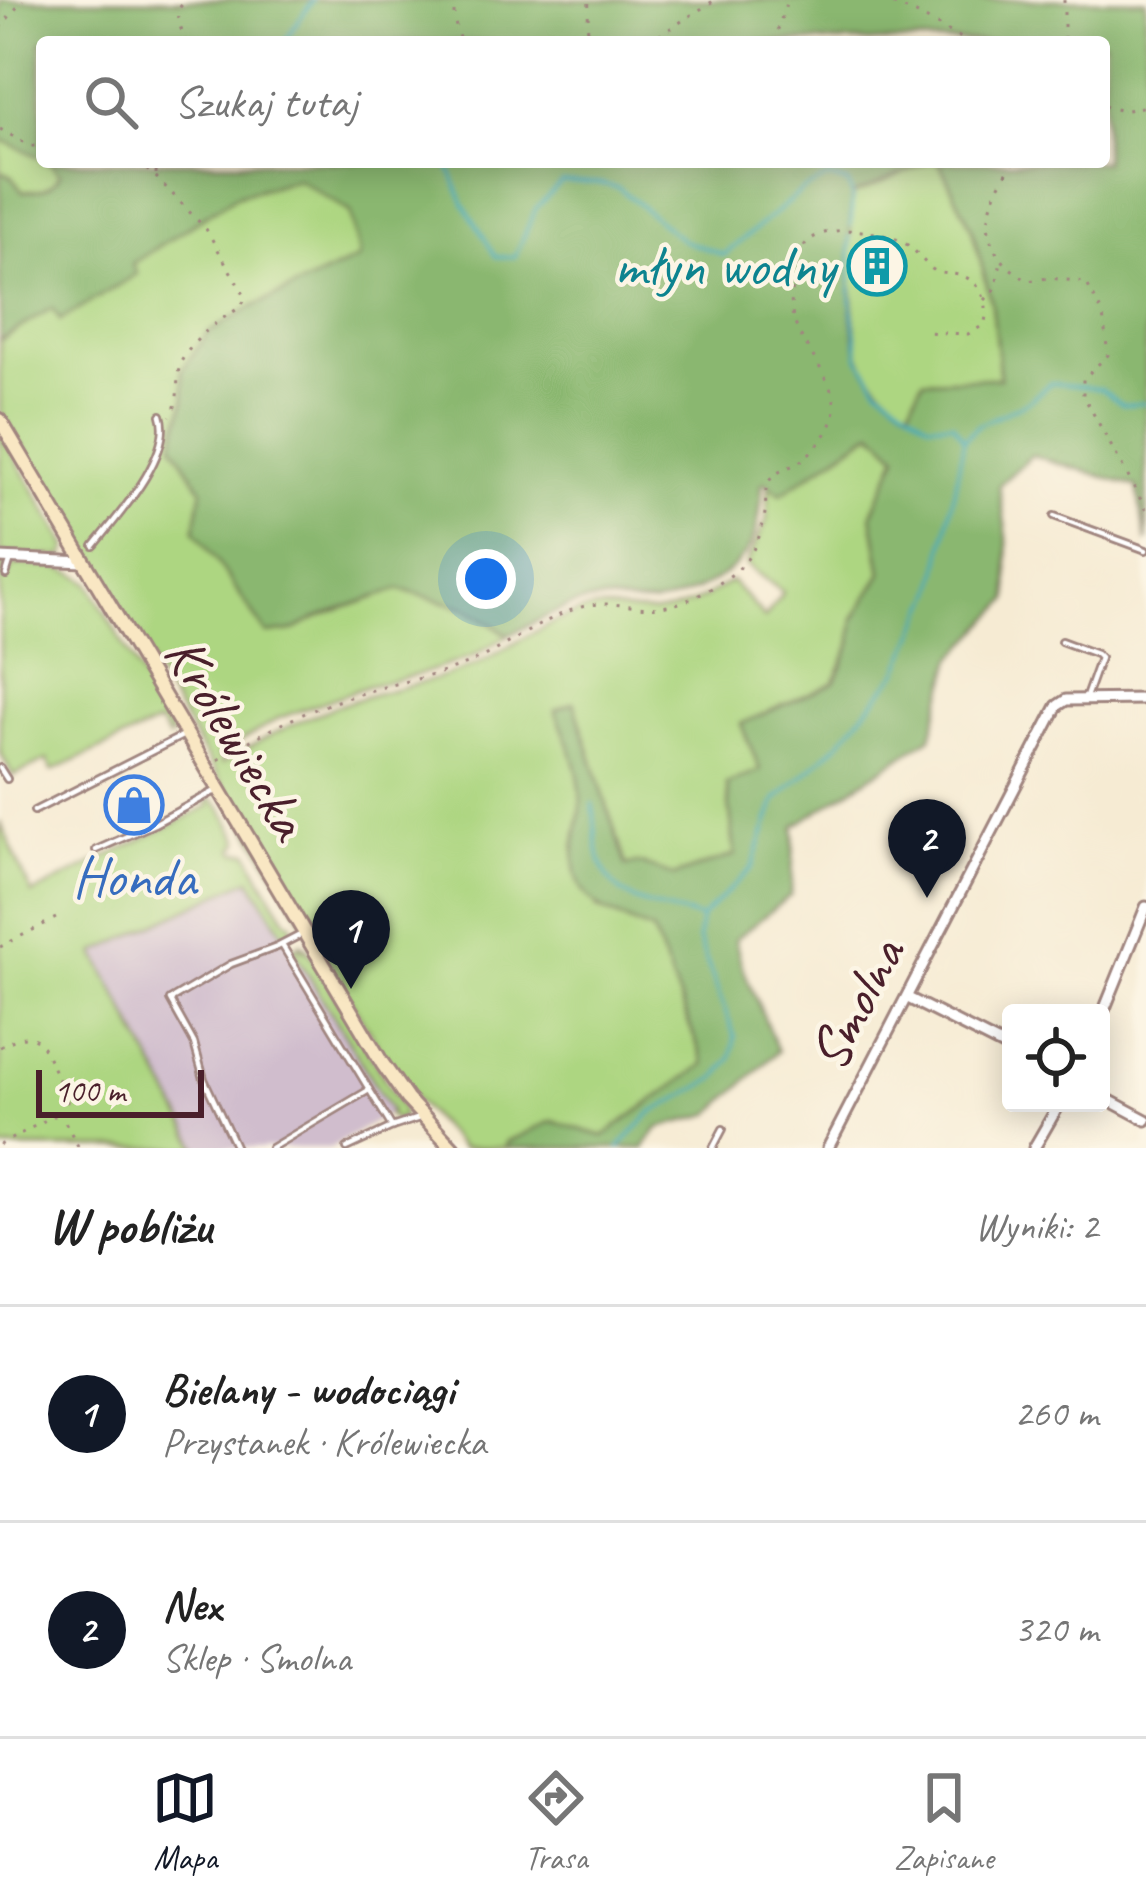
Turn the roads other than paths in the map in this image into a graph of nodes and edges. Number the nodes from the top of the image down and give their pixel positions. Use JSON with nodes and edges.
{"nodes":[{"id":1,"x":163,"y":418,"type":"road end"},
{"id":2,"x":0,"y":420,"type":"edge"},
{"id":3,"x":1054,"y":515,"type":"dead end"},
{"id":4,"x":94,"y":546,"type":"dead end"},
{"id":5,"x":1146,"y":550,"type":"edge"},
{"id":6,"x":5,"y":559,"type":"edge"},
{"id":7,"x":84,"y":562,"type":"junction"},
{"id":8,"x":7,"y":575,"type":"dead end"},
{"id":9,"x":1061,"y":641,"type":"dead end"},
{"id":10,"x":1146,"y":699,"type":"edge"},
{"id":11,"x":1085,"y":700,"type":"junction"},
{"id":12,"x":186,"y":734,"type":"junction"},
{"id":13,"x":0,"y":768,"type":"edge"},
{"id":14,"x":7,"y":779,"type":"dead end"},
{"id":15,"x":219,"y":789,"type":"junction"},
{"id":16,"x":34,"y":811,"type":"dead end"},
{"id":17,"x":96,"y":850,"type":"dead end"},
{"id":18,"x":1146,"y":907,"type":"edge"},
{"id":19,"x":304,"y":933,"type":"junction"},
{"id":20,"x":281,"y":945,"type":"junction"},
{"id":21,"x":908,"y":998,"type":"junction"},
{"id":22,"x":1107,"y":1004,"type":"edge"},
{"id":23,"x":1002,"y":1045,"type":"edge"},
{"id":24,"x":369,"y":1090,"type":"junction"},
{"id":25,"x":1110,"y":1101,"type":"edge"},
{"id":26,"x":1055,"y":1112,"type":"edge"},
{"id":27,"x":423,"y":1117,"type":"junction"},
{"id":28,"x":1146,"y":1120,"type":"edge"},
{"id":29,"x":392,"y":1126,"type":"junction"},
{"id":30,"x":723,"y":1129,"type":"dead end"},
{"id":31,"x":236,"y":1148,"type":"edge"},
{"id":32,"x":271,"y":1148,"type":"edge"},
{"id":33,"x":347,"y":1148,"type":"edge"},
{"id":34,"x":453,"y":1148,"type":"edge"},
{"id":35,"x":712,"y":1148,"type":"edge"},
{"id":36,"x":828,"y":1148,"type":"edge"},
{"id":37,"x":1034,"y":1148,"type":"edge"}],
"edges":[{"from":1,"to":4,"type":"lane"},
{"from":2,"to":7,"type":"main road","name":"Królewiecka"},
{"from":3,"to":5,"type":"lane"},
{"from":6,"to":7,"type":"street"},
{"from":6,"to":8,"type":"lane"},
{"from":7,"to":12,"type":"main road","name":"Królewiecka"},
{"from":9,"to":11,"type":"lane"},
{"from":10,"to":11,"type":"street"},
{"from":11,"to":21,"type":"street","name":"Smolna"},
{"from":12,"to":15,"type":"main road","name":"Królewiecka"},
{"from":12,"to":16,"type":"lane"},
{"from":13,"to":14,"type":"lane"},
{"from":15,"to":17,"type":"lane"},
{"from":15,"to":19,"type":"main road","name":"Królewiecka"},
{"from":18,"to":22,"type":"street"},
{"from":19,"to":20,"type":"lane"},
{"from":19,"to":27,"type":"main road","name":"Królewiecka"},
{"from":20,"to":24,"type":"lane"},
{"from":20,"to":31,"type":"lane"},
{"from":21,"to":23,"type":"street"},
{"from":21,"to":36,"type":"street","name":"Smolna"},
{"from":24,"to":29,"type":"lane"},
{"from":24,"to":32,"type":"lane"},
{"from":25,"to":28,"type":"street"},
{"from":26,"to":37,"type":"street"},
{"from":27,"to":29,"type":"lane"},
{"from":27,"to":34,"type":"main road","name":"Królewiecka"},
{"from":29,"to":33,"type":"lane"},
{"from":30,"to":35,"type":"lane"}]}
